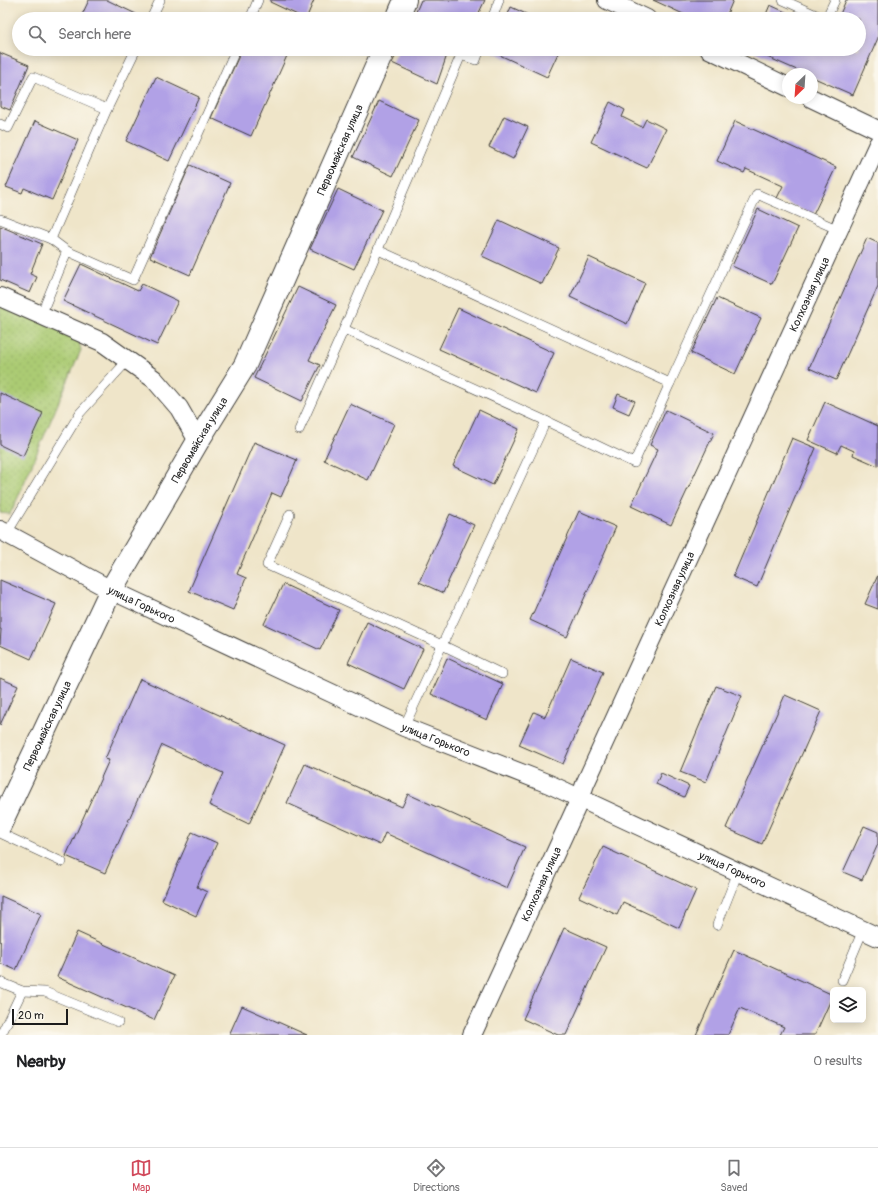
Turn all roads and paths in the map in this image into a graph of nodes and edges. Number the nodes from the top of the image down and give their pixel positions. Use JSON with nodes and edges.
{"nodes":[{"id":1,"x":160,"y":0,"type":"edge"},
{"id":2,"x":258,"y":0,"type":"edge"},
{"id":3,"x":405,"y":0,"type":"edge"},
{"id":4,"x":499,"y":0,"type":"edge"},
{"id":5,"x":607,"y":0,"type":"edge"},
{"id":6,"x":782,"y":0,"type":"edge"},
{"id":7,"x":835,"y":0,"type":"edge"},
{"id":8,"x":154,"y":12,"type":"edge"},
{"id":9,"x":253,"y":12,"type":"edge"},
{"id":10,"x":400,"y":12,"type":"edge"},
{"id":11,"x":495,"y":12,"type":"edge"},
{"id":12,"x":632,"y":12,"type":"edge"},
{"id":13,"x":809,"y":12,"type":"edge"},
{"id":14,"x":829,"y":12,"type":"edge"},
{"id":15,"x":133,"y":56,"type":"edge"},
{"id":16,"x":233,"y":56,"type":"edge"},
{"id":17,"x":381,"y":56,"type":"edge"},
{"id":18,"x":461,"y":56,"type":"edge"},
{"id":19,"x":464,"y":56,"type":"edge"},
{"id":20,"x":477,"y":56,"type":"edge"},
{"id":21,"x":724,"y":56,"type":"edge"},
{"id":22,"x":782,"y":84,"type":"edge"},
{"id":23,"x":818,"y":101,"type":"edge"},
{"id":24,"x":107,"y":108,"type":"junction"},
{"id":25,"x":0,"y":124,"type":"edge"},
{"id":26,"x":878,"y":130,"type":"edge"},
{"id":27,"x":878,"y":144,"type":"edge"},
{"id":28,"x":0,"y":219,"type":"edge"},
{"id":29,"x":839,"y":230,"type":"junction"},
{"id":30,"x":51,"y":239,"type":"junction"},
{"id":31,"x":378,"y":250,"type":"junction"},
{"id":32,"x":67,"y":251,"type":"junction"},
{"id":33,"x":0,"y":297,"type":"edge"},
{"id":34,"x":41,"y":315,"type":"junction"},
{"id":35,"x":344,"y":329,"type":"junction"},
{"id":36,"x":128,"y":360,"type":"junction"},
{"id":37,"x":670,"y":383,"type":"junction"},
{"id":38,"x":546,"y":421,"type":"junction"},
{"id":39,"x":299,"y":430,"type":"dead end"},
{"id":40,"x":198,"y":441,"type":"junction"},
{"id":41,"x":290,"y":514,"type":"dead end"},
{"id":42,"x":4,"y":531,"type":"edge"},
{"id":43,"x":111,"y":590,"type":"junction"},
{"id":44,"x":442,"y":645,"type":"junction"},
{"id":45,"x":502,"y":674,"type":"dead end"},
{"id":46,"x":404,"y":727,"type":"junction"},
{"id":47,"x":580,"y":799,"type":"junction"},
{"id":48,"x":0,"y":825,"type":"edge"},
{"id":49,"x":0,"y":833,"type":"edge"},
{"id":50,"x":62,"y":862,"type":"dead end"},
{"id":51,"x":738,"y":872,"type":"junction"},
{"id":52,"x":717,"y":925,"type":"dead end"},
{"id":53,"x":870,"y":934,"type":"edge"},
{"id":54,"x":842,"y":980,"type":"dead end"},
{"id":55,"x":0,"y":982,"type":"edge"},
{"id":56,"x":22,"y":992,"type":"junction"},
{"id":57,"x":118,"y":1022,"type":"dead end"},
{"id":58,"x":1,"y":1035,"type":"edge"},
{"id":59,"x":472,"y":1035,"type":"edge"}],
"edges":[{"from":1,"to":8,"type":"lane"},
{"from":2,"to":9,"type":"lane"},
{"from":3,"to":10,"type":"street"},
{"from":4,"to":11,"type":"lane"},
{"from":5,"to":12,"type":"street"},
{"from":6,"to":13,"type":"lane"},
{"from":7,"to":14,"type":"lane"},
{"from":15,"to":24,"type":"lane"},
{"from":16,"to":32,"type":"lane"},
{"from":17,"to":40,"type":"street","name":"Первомайская улица"},
{"from":18,"to":31,"type":"lane"},
{"from":19,"to":20,"type":"lane"},
{"from":21,"to":22,"type":"street"},
{"from":23,"to":26,"type":"street"},
{"from":24,"to":25,"type":"lane"},
{"from":24,"to":30,"type":"lane"},
{"from":27,"to":29,"type":"street","name":"Колхозная улица"},
{"from":28,"to":30,"type":"lane"},
{"from":29,"to":37,"type":"lane"},
{"from":29,"to":47,"type":"street","name":"Колхозная улица"},
{"from":30,"to":32,"type":"lane"},
{"from":31,"to":35,"type":"lane"},
{"from":31,"to":37,"type":"lane"},
{"from":32,"to":34,"type":"lane"},
{"from":33,"to":34,"type":"street"},
{"from":34,"to":36,"type":"street"},
{"from":35,"to":38,"type":"lane"},
{"from":35,"to":39,"type":"lane"},
{"from":36,"to":40,"type":"street"},
{"from":36,"to":42,"type":"lane"},
{"from":37,"to":38,"type":"lane"},
{"from":38,"to":44,"type":"lane"},
{"from":40,"to":43,"type":"street","name":"Первомайская улица"},
{"from":41,"to":44,"type":"lane"},
{"from":42,"to":43,"type":"street","name":"улица Горького"},
{"from":43,"to":46,"type":"street","name":"улица Горького"},
{"from":43,"to":48,"type":"street","name":"Первомайская улица"},
{"from":44,"to":45,"type":"lane"},
{"from":44,"to":46,"type":"lane"},
{"from":46,"to":47,"type":"street","name":"улица Горького"},
{"from":47,"to":51,"type":"street","name":"улица Горького"},
{"from":47,"to":59,"type":"street","name":"Колхозная улица"},
{"from":49,"to":50,"type":"lane"},
{"from":51,"to":52,"type":"lane"},
{"from":51,"to":53,"type":"street","name":"улица Горького"},
{"from":53,"to":54,"type":"lane"},
{"from":55,"to":56,"type":"lane"},
{"from":56,"to":57,"type":"lane"},
{"from":56,"to":58,"type":"lane"}]}
